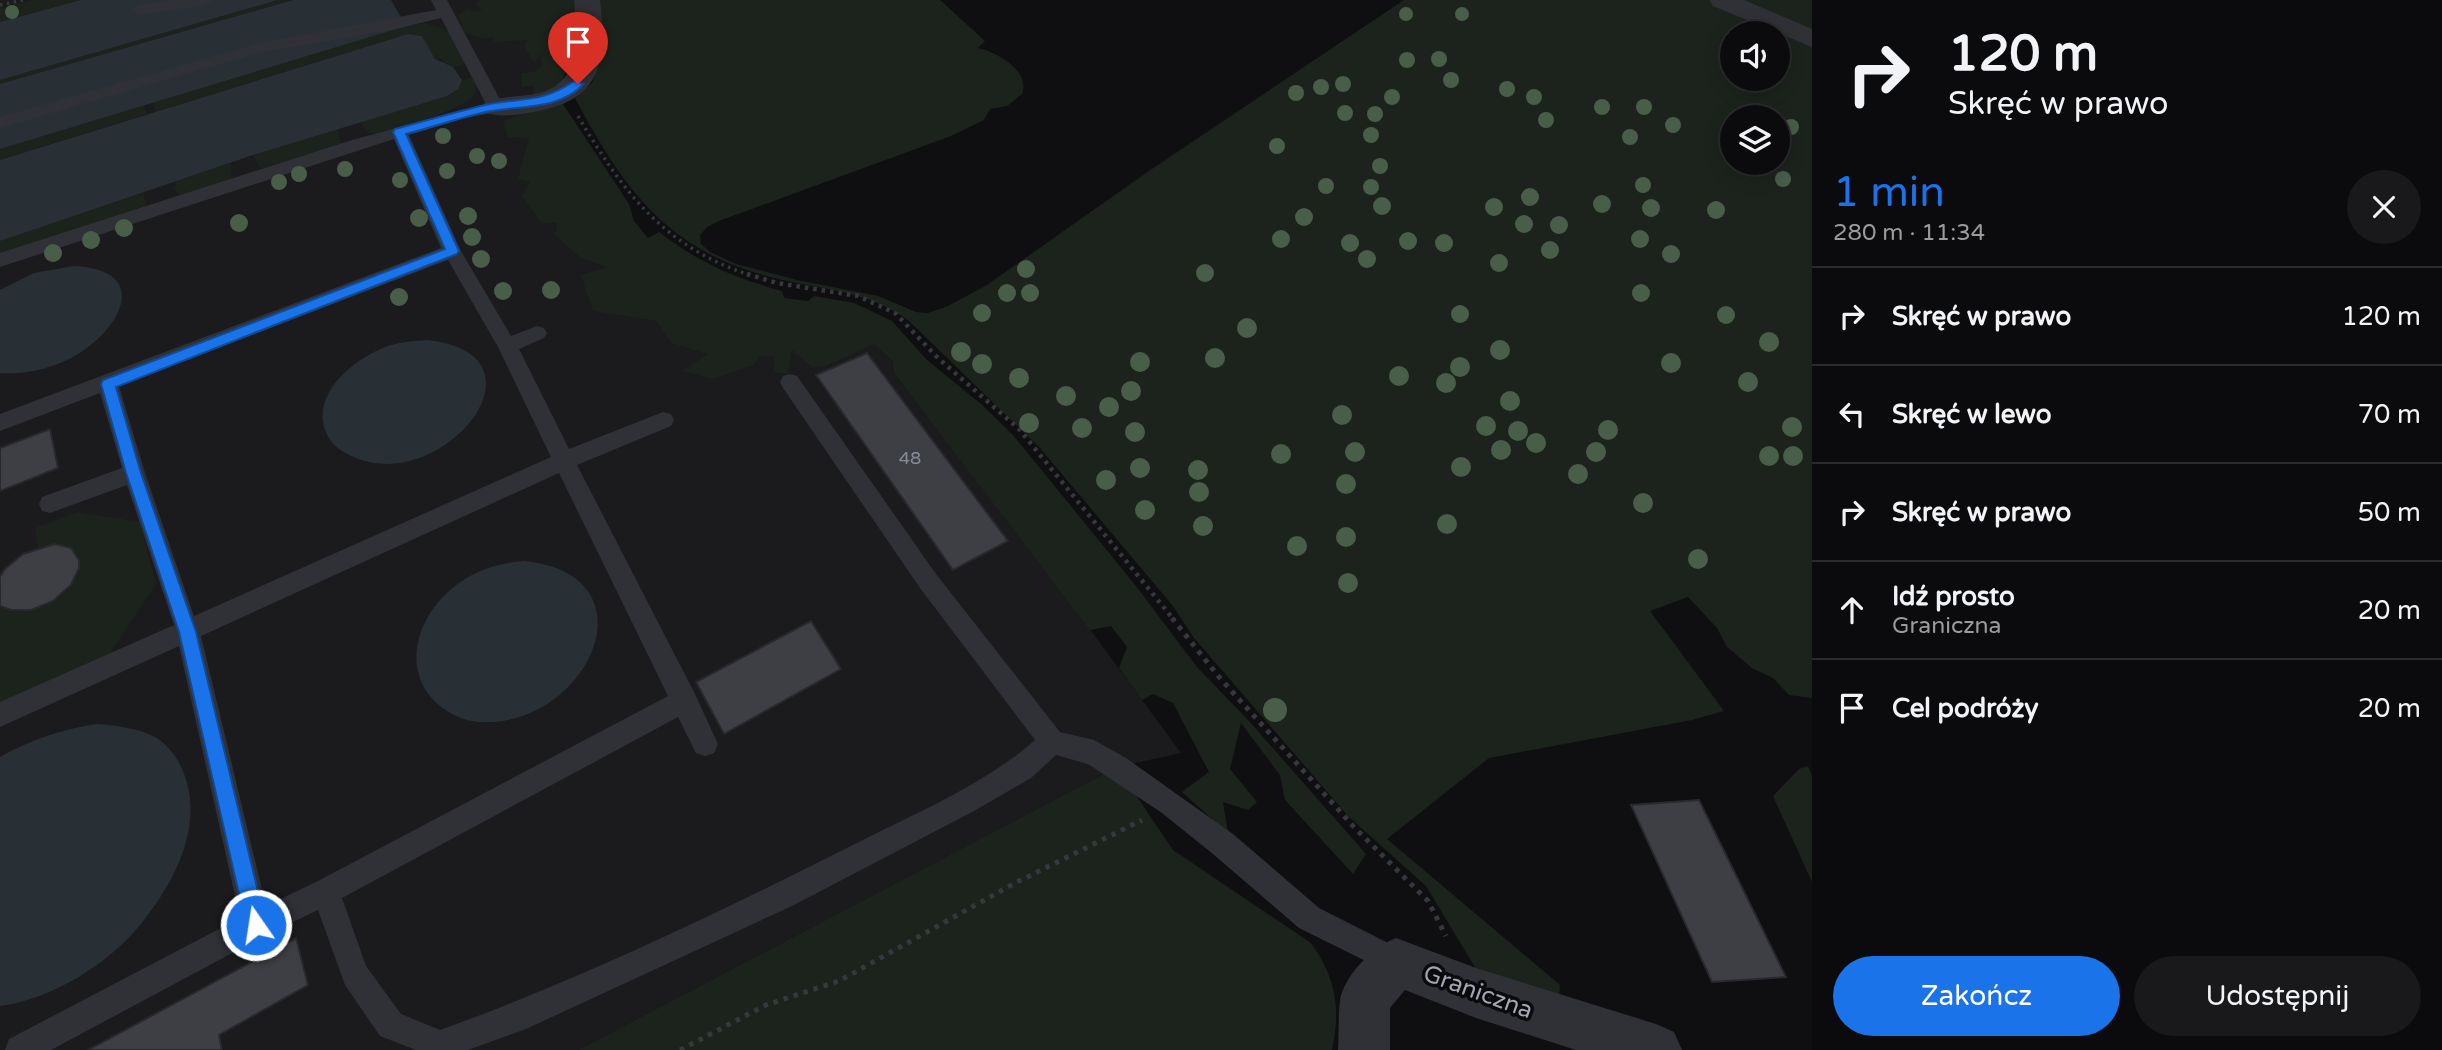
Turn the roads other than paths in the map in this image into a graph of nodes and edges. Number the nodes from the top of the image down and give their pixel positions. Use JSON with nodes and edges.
{"nodes":[{"id":1,"x":205,"y":0,"type":"edge"},
{"id":2,"x":587,"y":0,"type":"edge"},
{"id":3,"x":1722,"y":0,"type":"edge"},
{"id":4,"x":443,"y":6,"type":"edge"},
{"id":5,"x":139,"y":10,"type":"dead end"},
{"id":6,"x":1812,"y":38,"type":"edge"},
{"id":7,"x":496,"y":107,"type":"junction"},
{"id":8,"x":0,"y":123,"type":"edge"},
{"id":9,"x":399,"y":132,"type":"junction"},
{"id":10,"x":452,"y":251,"type":"junction"},
{"id":11,"x":0,"y":260,"type":"edge"},
{"id":12,"x":537,"y":333,"type":"dead end"},
{"id":13,"x":507,"y":346,"type":"junction"},
{"id":14,"x":790,"y":382,"type":"dead end"},
{"id":15,"x":108,"y":384,"type":"junction"},
{"id":16,"x":663,"y":420,"type":"dead end"},
{"id":17,"x":0,"y":423,"type":"edge"},
{"id":18,"x":563,"y":461,"type":"junction"},
{"id":19,"x":134,"y":473,"type":"junction"},
{"id":20,"x":50,"y":504,"type":"dead end"},
{"id":21,"x":188,"y":632,"type":"junction"},
{"id":22,"x":685,"y":700,"type":"junction"},
{"id":23,"x":0,"y":715,"type":"edge"},
{"id":24,"x":1052,"y":742,"type":"junction"},
{"id":25,"x":705,"y":744,"type":"dead end"},
{"id":26,"x":326,"y":892,"type":"junction"},
{"id":27,"x":256,"y":925,"type":"junction"},
{"id":28,"x":1396,"y":962,"type":"junction"},
{"id":29,"x":20,"y":1050,"type":"edge"},
{"id":30,"x":1364,"y":1050,"type":"edge"},
{"id":31,"x":1656,"y":1050,"type":"edge"}],
"edges":[{"from":1,"to":5,"type":"lane"},
{"from":2,"to":7,"type":"street"},
{"from":3,"to":6,"type":"street"},
{"from":4,"to":7,"type":"lane"},
{"from":4,"to":8,"type":"lane"},
{"from":7,"to":9,"type":"lane"},
{"from":9,"to":10,"type":"lane"},
{"from":9,"to":11,"type":"lane"},
{"from":10,"to":13,"type":"lane"},
{"from":10,"to":15,"type":"lane"},
{"from":12,"to":13,"type":"lane"},
{"from":13,"to":18,"type":"lane"},
{"from":14,"to":24,"type":"lane"},
{"from":15,"to":17,"type":"lane"},
{"from":15,"to":19,"type":"lane"},
{"from":16,"to":18,"type":"lane"},
{"from":18,"to":21,"type":"lane"},
{"from":18,"to":22,"type":"lane"},
{"from":19,"to":20,"type":"lane"},
{"from":19,"to":21,"type":"lane"},
{"from":21,"to":23,"type":"lane"},
{"from":21,"to":27,"type":"lane"},
{"from":22,"to":25,"type":"lane"},
{"from":22,"to":26,"type":"lane"},
{"from":24,"to":26,"type":"lane"},
{"from":24,"to":28,"type":"lane"},
{"from":26,"to":27,"type":"lane"},
{"from":27,"to":29,"type":"lane"},
{"from":28,"to":30,"type":"street","name":"Graniczna"},
{"from":28,"to":31,"type":"street","name":"Graniczna"}]}
